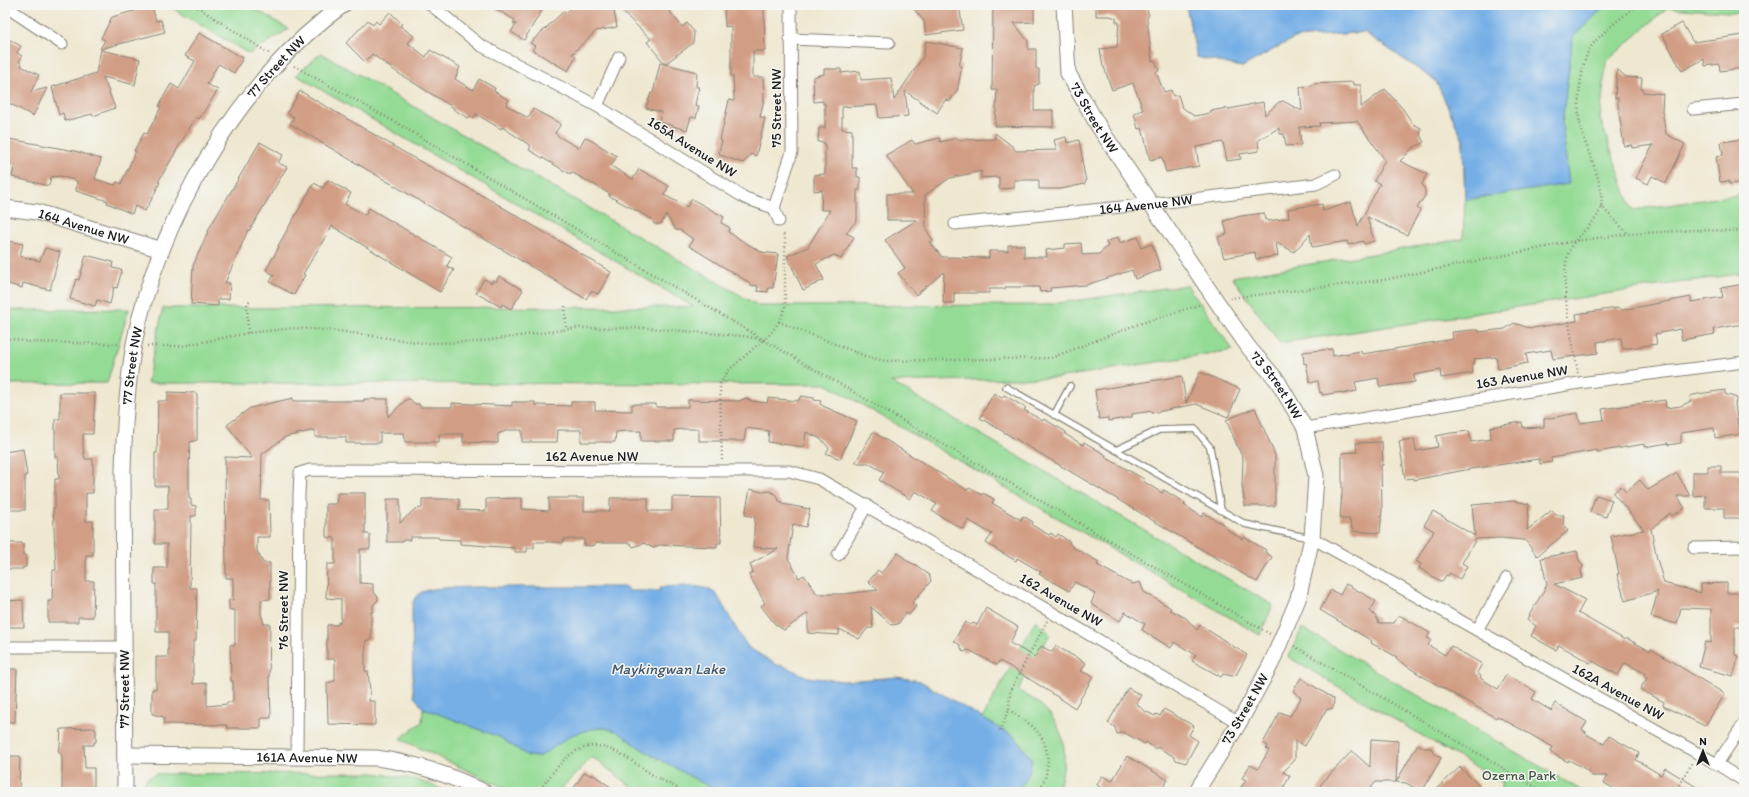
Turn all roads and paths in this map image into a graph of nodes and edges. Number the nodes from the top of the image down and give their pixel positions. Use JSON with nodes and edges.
{"nodes":[{"id":1,"x":194,"y":5,"type":"edge"},
{"id":2,"x":343,"y":5,"type":"edge"},
{"id":3,"x":431,"y":5,"type":"edge"},
{"id":4,"x":791,"y":5,"type":"edge"},
{"id":5,"x":1064,"y":5,"type":"edge"},
{"id":6,"x":1637,"y":5,"type":"edge"},
{"id":7,"x":5,"y":6,"type":"edge"},
{"id":8,"x":790,"y":39,"type":"junction"},
{"id":9,"x":890,"y":43,"type":"dead end"},
{"id":10,"x":62,"y":44,"type":"dead end"},
{"id":11,"x":619,"y":57,"type":"dead end"},
{"id":12,"x":280,"y":60,"type":"junction"},
{"id":13,"x":1744,"y":104,"type":"edge"},
{"id":14,"x":597,"y":106,"type":"junction"},
{"id":15,"x":1693,"y":109,"type":"dead end"},
{"id":16,"x":1335,"y":176,"type":"dead end"},
{"id":17,"x":1151,"y":204,"type":"junction"},
{"id":18,"x":1601,"y":206,"type":"junction"},
{"id":19,"x":5,"y":208,"type":"edge"},
{"id":20,"x":774,"y":208,"type":"junction"},
{"id":21,"x":779,"y":221,"type":"joint"},
{"id":22,"x":955,"y":224,"type":"dead end"},
{"id":23,"x":1744,"y":231,"type":"edge"},
{"id":24,"x":1628,"y":234,"type":"junction"},
{"id":25,"x":1574,"y":241,"type":"junction"},
{"id":26,"x":162,"y":250,"type":"junction"},
{"id":27,"x":251,"y":299,"type":"dead end"},
{"id":28,"x":1215,"y":299,"type":"junction"},
{"id":29,"x":565,"y":306,"type":"dead end"},
{"id":30,"x":779,"y":322,"type":"junction"},
{"id":31,"x":566,"y":328,"type":"junction"},
{"id":32,"x":248,"y":333,"type":"junction"},
{"id":33,"x":5,"y":338,"type":"edge"},
{"id":34,"x":764,"y":340,"type":"junction"},
{"id":35,"x":134,"y":344,"type":"junction"},
{"id":36,"x":1744,"y":362,"type":"edge"},
{"id":37,"x":1580,"y":383,"type":"junction"},
{"id":38,"x":1070,"y":386,"type":"dead end"},
{"id":39,"x":1006,"y":387,"type":"dead end"},
{"id":40,"x":1054,"y":415,"type":"junction"},
{"id":41,"x":1305,"y":428,"type":"junction"},
{"id":42,"x":1116,"y":450,"type":"junction"},
{"id":43,"x":310,"y":470,"type":"joint"},
{"id":44,"x":722,"y":471,"type":"junction"},
{"id":45,"x":867,"y":505,"type":"junction"},
{"id":46,"x":1221,"y":510,"type":"junction"},
{"id":47,"x":1312,"y":538,"type":"junction"},
{"id":48,"x":1694,"y":548,"type":"dead end"},
{"id":49,"x":1744,"y":548,"type":"edge"},
{"id":50,"x":838,"y":556,"type":"dead end"},
{"id":51,"x":1507,"y":578,"type":"dead end"},
{"id":52,"x":1051,"y":612,"type":"junction"},
{"id":53,"x":1477,"y":630,"type":"junction"},
{"id":54,"x":1281,"y":639,"type":"junction"},
{"id":55,"x":5,"y":647,"type":"edge"},
{"id":56,"x":124,"y":647,"type":"junction"},
{"id":57,"x":1009,"y":709,"type":"junction"},
{"id":58,"x":1239,"y":723,"type":"junction"},
{"id":59,"x":1744,"y":723,"type":"edge"},
{"id":60,"x":1000,"y":731,"type":"dead end"},
{"id":61,"x":1695,"y":752,"type":"junction"},
{"id":62,"x":125,"y":755,"type":"junction"},
{"id":63,"x":297,"y":756,"type":"junction"},
{"id":64,"x":1717,"y":764,"type":"junction"},
{"id":65,"x":1744,"y":781,"type":"edge"},
{"id":66,"x":125,"y":792,"type":"edge"},
{"id":67,"x":484,"y":792,"type":"edge"},
{"id":68,"x":538,"y":792,"type":"edge"},
{"id":69,"x":685,"y":792,"type":"edge"},
{"id":70,"x":1038,"y":792,"type":"edge"},
{"id":71,"x":1196,"y":792,"type":"edge"},
{"id":72,"x":1544,"y":792,"type":"edge"},
{"id":73,"x":1675,"y":792,"type":"edge"}],
"edges":[{"from":1,"to":12,"type":"path"},
{"from":2,"to":12,"type":"street","name":"77 Street NW"},
{"from":3,"to":14,"type":"street","name":"165A Avenue NW"},
{"from":4,"to":8,"type":"street","name":"75 Street NW"},
{"from":5,"to":17,"type":"street","name":"73 Street NW"},
{"from":6,"to":18,"type":"path"},
{"from":7,"to":10,"type":"street"},
{"from":8,"to":9,"type":"street"},
{"from":8,"to":20,"type":"street","name":"75 Street NW"},
{"from":11,"to":14,"type":"street"},
{"from":12,"to":26,"type":"street","name":"77 Street NW"},
{"from":12,"to":34,"type":"path"},
{"from":13,"to":15,"type":"street"},
{"from":14,"to":20,"type":"street","name":"165A Avenue NW"},
{"from":16,"to":17,"type":"street","name":"164 Avenue NW"},
{"from":17,"to":22,"type":"street","name":"164 Avenue NW"},
{"from":17,"to":28,"type":"street","name":"73 Street NW"},
{"from":18,"to":24,"type":"path"},
{"from":18,"to":25,"type":"path"},
{"from":19,"to":26,"type":"street","name":"164 Avenue NW"},
{"from":20,"to":21,"type":"street"},
{"from":21,"to":30,"type":"path"},
{"from":23,"to":24,"type":"path"},
{"from":24,"to":25,"type":"path"},
{"from":25,"to":28,"type":"path"},
{"from":25,"to":37,"type":"path"},
{"from":26,"to":35,"type":"street","name":"77 Street NW"},
{"from":27,"to":32,"type":"path"},
{"from":28,"to":30,"type":"path"},
{"from":28,"to":41,"type":"street","name":"73 Street NW"},
{"from":29,"to":31,"type":"path"},
{"from":30,"to":34,"type":"path"},
{"from":31,"to":32,"type":"path"},
{"from":31,"to":34,"type":"path"},
{"from":32,"to":35,"type":"path"},
{"from":33,"to":35,"type":"path"},
{"from":34,"to":44,"type":"path"},
{"from":34,"to":54,"type":"path"},
{"from":35,"to":56,"type":"street","name":"77 Street NW"},
{"from":36,"to":37,"type":"street","name":"163 Avenue NW"},
{"from":37,"to":41,"type":"street","name":"163 Avenue NW"},
{"from":38,"to":40,"type":"lane"},
{"from":39,"to":40,"type":"lane"},
{"from":40,"to":42,"type":"lane"},
{"from":41,"to":47,"type":"street","name":"73 Street NW"},
{"from":42,"to":46,"type":"lane"},
{"from":42,"to":46,"type":"lane"},
{"from":43,"to":44,"type":"street","name":"162 Avenue NW"},
{"from":43,"to":63,"type":"street","name":"76 Street NW"},
{"from":44,"to":45,"type":"street","name":"162 Avenue NW"},
{"from":45,"to":50,"type":"street"},
{"from":45,"to":52,"type":"street","name":"162 Avenue NW"},
{"from":46,"to":47,"type":"lane"},
{"from":47,"to":53,"type":"street","name":"162A Avenue NW"},
{"from":47,"to":54,"type":"street","name":"73 Street NW"},
{"from":48,"to":49,"type":"street"},
{"from":51,"to":53,"type":"street"},
{"from":52,"to":57,"type":"path"},
{"from":52,"to":58,"type":"street","name":"162 Avenue NW"},
{"from":53,"to":61,"type":"street","name":"162A Avenue NW"},
{"from":54,"to":58,"type":"street","name":"73 Street NW"},
{"from":54,"to":72,"type":"path"},
{"from":55,"to":56,"type":"street"},
{"from":56,"to":62,"type":"street","name":"77 Street NW"},
{"from":57,"to":60,"type":"path"},
{"from":57,"to":70,"type":"path"},
{"from":58,"to":71,"type":"street","name":"73 Street NW"},
{"from":59,"to":64,"type":"street"},
{"from":61,"to":64,"type":"street","name":"162A Avenue NW"},
{"from":61,"to":73,"type":"path"},
{"from":62,"to":63,"type":"street","name":"161A Avenue NW"},
{"from":62,"to":66,"type":"street","name":"77 Street NW"},
{"from":63,"to":67,"type":"street","name":"161A Avenue NW"},
{"from":64,"to":65,"type":"street","name":"162A Avenue NW"},
{"from":68,"to":69,"type":"path"}]}
